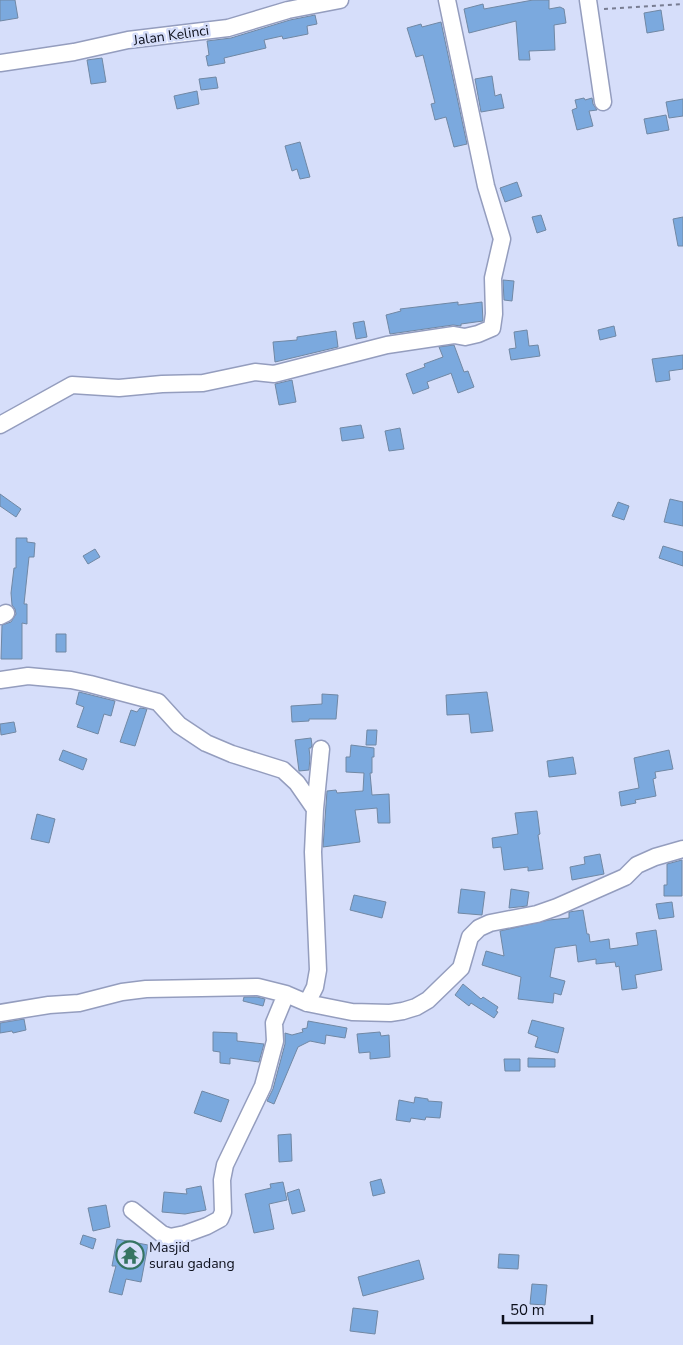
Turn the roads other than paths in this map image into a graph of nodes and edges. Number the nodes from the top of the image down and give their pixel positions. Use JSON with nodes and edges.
{"nodes":[{"id":1,"x":340,"y":0,"type":"edge"},
{"id":2,"x":447,"y":0,"type":"edge"},
{"id":3,"x":589,"y":5,"type":"edge"},
{"id":4,"x":0,"y":63,"type":"edge"},
{"id":5,"x":603,"y":102,"type":"dead end"},
{"id":6,"x":0,"y":426,"type":"edge"},
{"id":7,"x":0,"y":680,"type":"edge"},
{"id":8,"x":322,"y":749,"type":"dead end"},
{"id":9,"x":315,"y":809,"type":"junction"},
{"id":10,"x":683,"y":849,"type":"edge"},
{"id":11,"x":286,"y":994,"type":"junction"},
{"id":12,"x":307,"y":1003,"type":"junction"},
{"id":13,"x":0,"y":1013,"type":"edge"},
{"id":14,"x":132,"y":1210,"type":"dead end"}],
"edges":[{"from":1,"to":4,"type":"street","name":"Jalan Kelinci"},
{"from":2,"to":6,"type":"street"},
{"from":3,"to":5,"type":"street"},
{"from":7,"to":9,"type":"street"},
{"from":8,"to":9,"type":"street"},
{"from":9,"to":12,"type":"street"},
{"from":10,"to":12,"type":"street"},
{"from":11,"to":12,"type":"street"},
{"from":11,"to":13,"type":"street"},
{"from":11,"to":14,"type":"street"}]}
